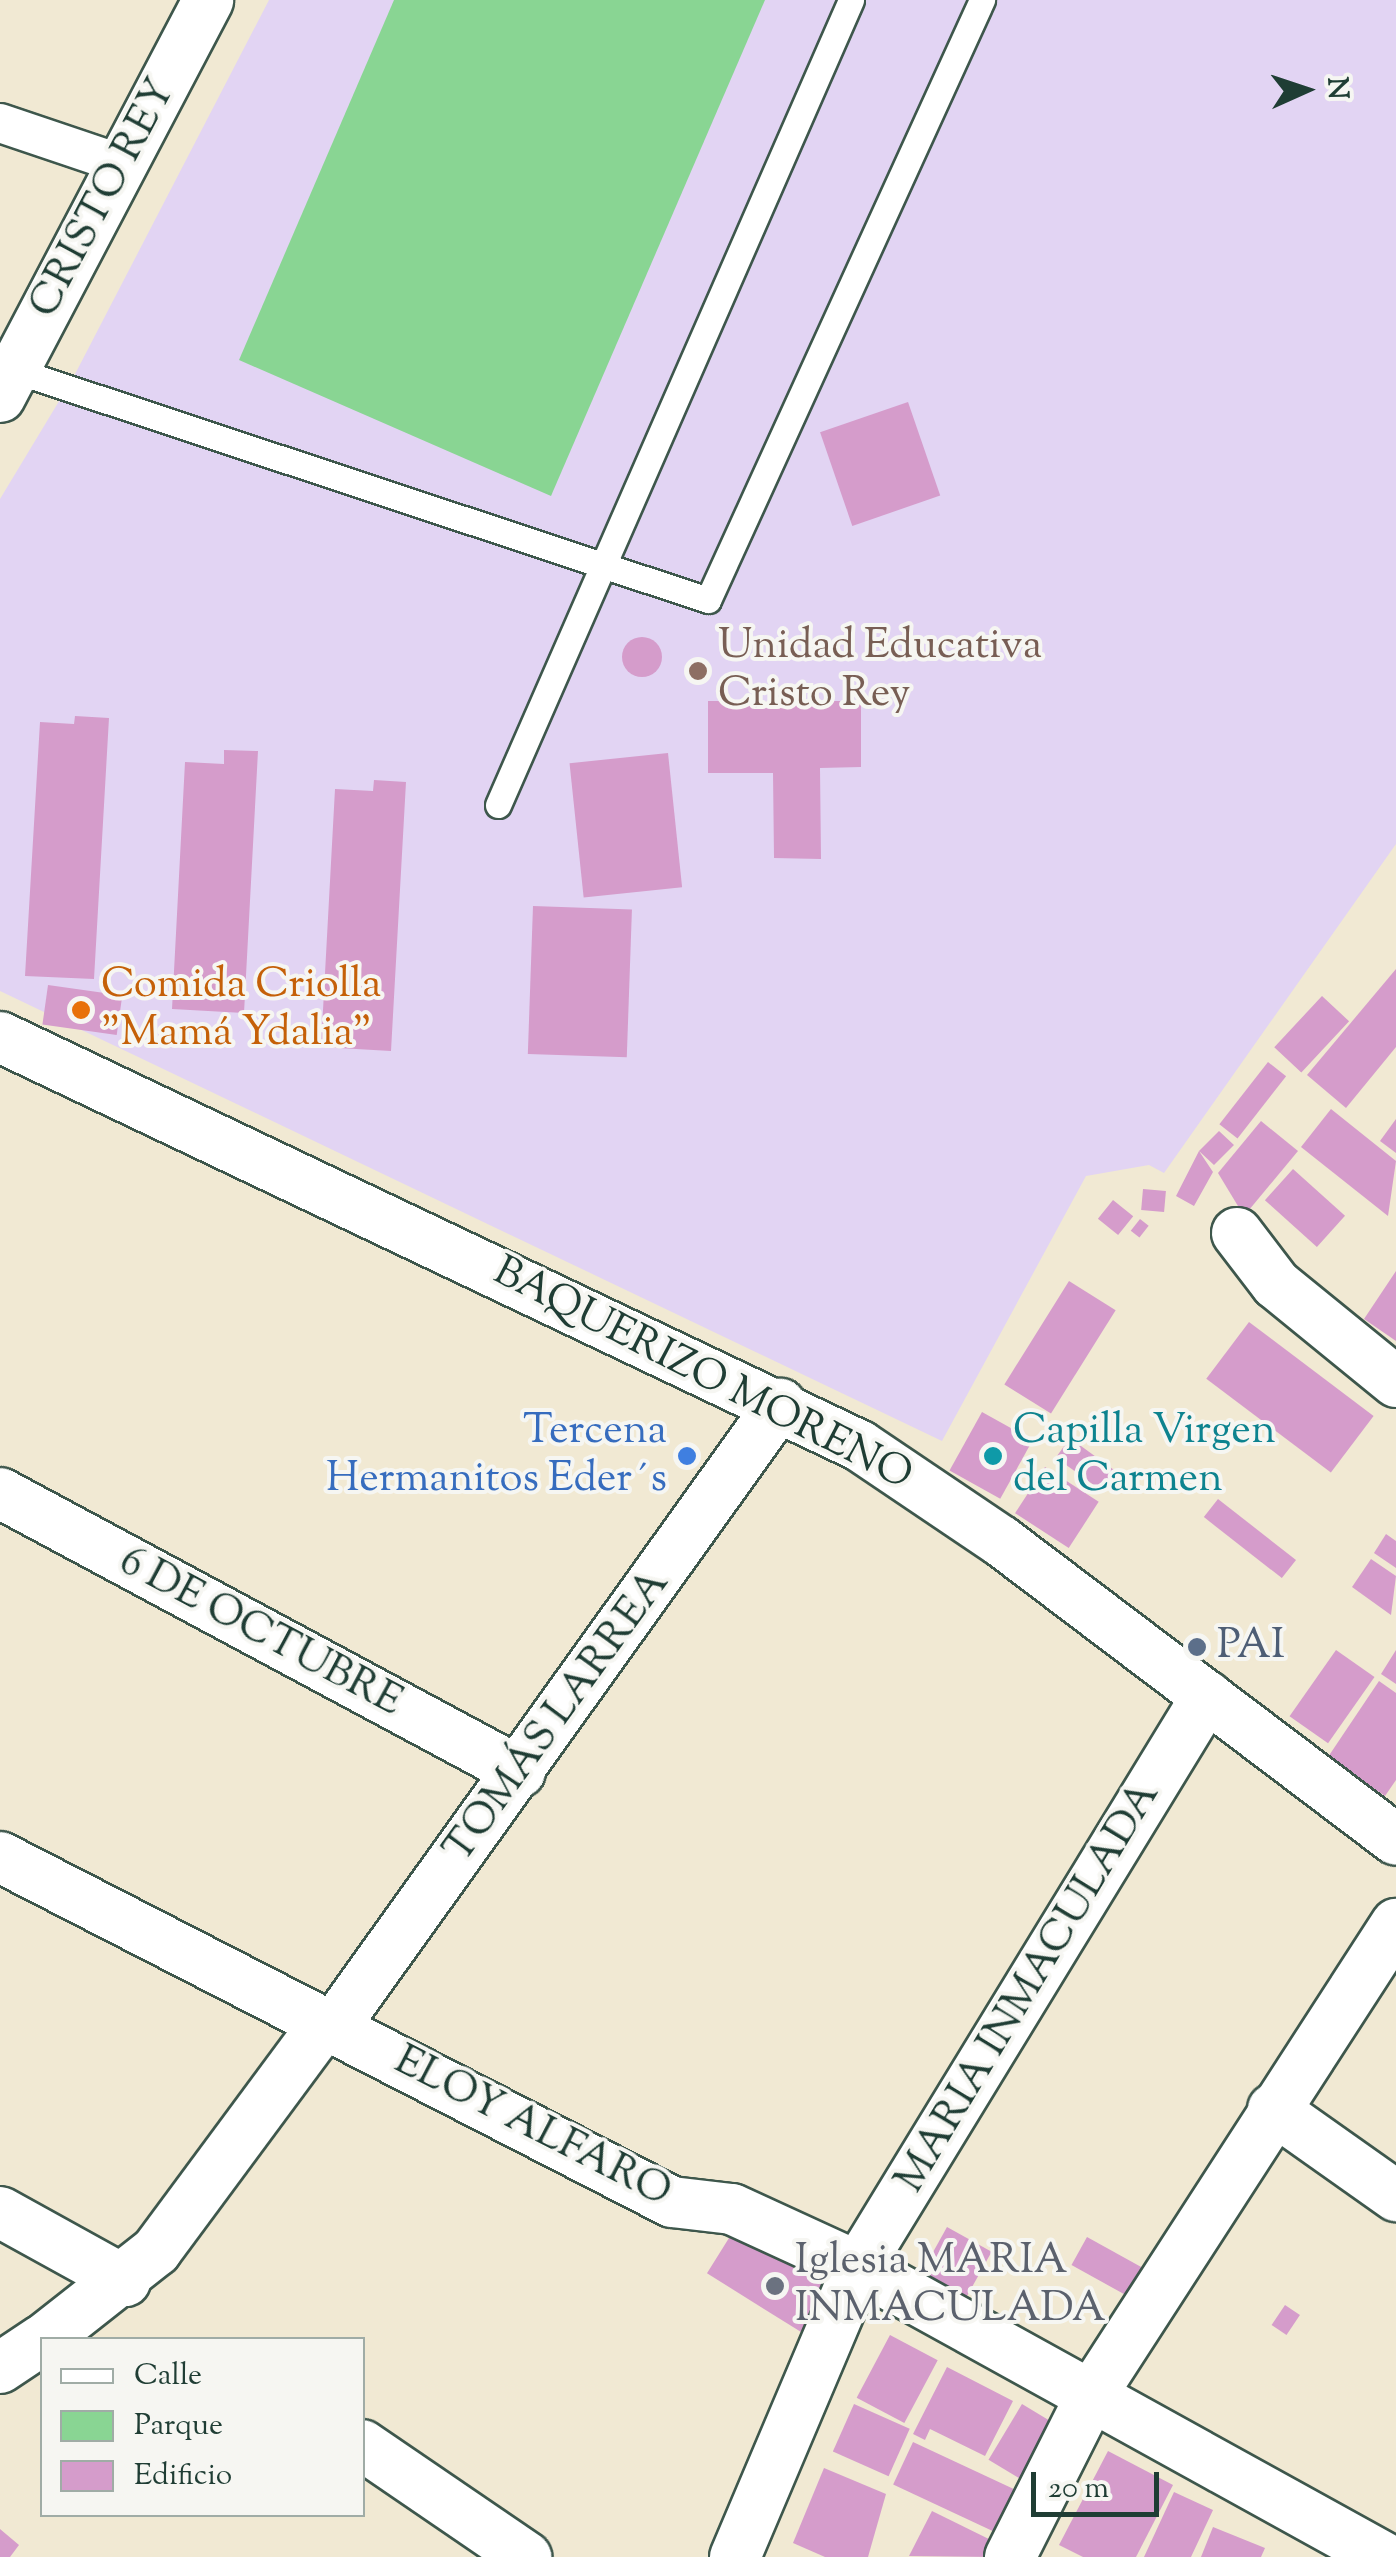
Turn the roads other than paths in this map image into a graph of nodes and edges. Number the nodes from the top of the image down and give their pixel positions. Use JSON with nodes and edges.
{"nodes":[{"id":1,"x":208,"y":0,"type":"edge"},
{"id":2,"x":850,"y":0,"type":"edge"},
{"id":3,"x":982,"y":0,"type":"edge"},
{"id":4,"x":0,"y":122,"type":"edge"},
{"id":5,"x":122,"y":164,"type":"junction"},
{"id":6,"x":7,"y":384,"type":"edge"},
{"id":7,"x":603,"y":564,"type":"junction"},
{"id":8,"x":498,"y":805,"type":"dead end"},
{"id":9,"x":0,"y":1037,"type":"edge"},
{"id":10,"x":1237,"y":1233,"type":"dead end"},
{"id":11,"x":1396,"y":1382,"type":"edge"},
{"id":12,"x":780,"y":1404,"type":"junction"},
{"id":13,"x":0,"y":1493,"type":"edge"},
{"id":14,"x":1208,"y":1696,"type":"junction"},
{"id":15,"x":520,"y":1772,"type":"junction"},
{"id":16,"x":1396,"y":1840,"type":"edge"},
{"id":17,"x":0,"y":1857,"type":"edge"},
{"id":18,"x":1396,"y":1924,"type":"edge"},
{"id":19,"x":328,"y":2027,"type":"junction"},
{"id":20,"x":1273,"y":2109,"type":"junction"},
{"id":21,"x":1396,"y":2196,"type":"edge"},
{"id":22,"x":0,"y":2212,"type":"edge"},
{"id":23,"x":858,"y":2267,"type":"junction"},
{"id":24,"x":125,"y":2281,"type":"junction"},
{"id":25,"x":47,"y":2337,"type":"edge"},
{"id":26,"x":40,"y":2342,"type":"edge"},
{"id":27,"x":0,"y":2368,"type":"edge"},
{"id":28,"x":1092,"y":2394,"type":"junction"},
{"id":29,"x":365,"y":2446,"type":"edge"},
{"id":30,"x":526,"y":2557,"type":"edge"},
{"id":31,"x":735,"y":2557,"type":"edge"},
{"id":32,"x":1010,"y":2557,"type":"edge"},
{"id":33,"x":1383,"y":2557,"type":"edge"}],
"edges":[{"from":1,"to":5,"type":"street","name":"CRISTO REY"},
{"from":2,"to":7,"type":"lane"},
{"from":3,"to":7,"type":"lane"},
{"from":4,"to":5,"type":"street"},
{"from":5,"to":6,"type":"street","name":"CRISTO REY"},
{"from":6,"to":7,"type":"lane"},
{"from":7,"to":8,"type":"lane"},
{"from":9,"to":12,"type":"street","name":"BAQUERIZO MORENO"},
{"from":10,"to":11,"type":"street"},
{"from":12,"to":14,"type":"street","name":"BAQUERIZO MORENO"},
{"from":12,"to":15,"type":"street","name":"TOMÁS LARREA"},
{"from":13,"to":15,"type":"street","name":"6 DE OCTUBRE"},
{"from":14,"to":16,"type":"street","name":"BAQUERIZO MORENO"},
{"from":14,"to":23,"type":"street","name":"MARIA INMACULADA"},
{"from":15,"to":19,"type":"street","name":"TOMÁS LARREA"},
{"from":17,"to":19,"type":"street","name":"ELOY ALFARO"},
{"from":18,"to":20,"type":"street"},
{"from":19,"to":23,"type":"street","name":"ELOY ALFARO"},
{"from":19,"to":24,"type":"street","name":"TOMÁS LARREA"},
{"from":20,"to":21,"type":"street"},
{"from":20,"to":28,"type":"street"},
{"from":22,"to":24,"type":"street"},
{"from":23,"to":28,"type":"street","name":"ELOY ALFARO"},
{"from":23,"to":31,"type":"street","name":"MARIA INMACULADA"},
{"from":24,"to":25,"type":"street","name":"TOMÁS LARREA"},
{"from":26,"to":27,"type":"street","name":"TOMÁS LARREA"},
{"from":28,"to":32,"type":"street"},
{"from":28,"to":33,"type":"street","name":"ELOY ALFARO"},
{"from":29,"to":30,"type":"street"}]}
